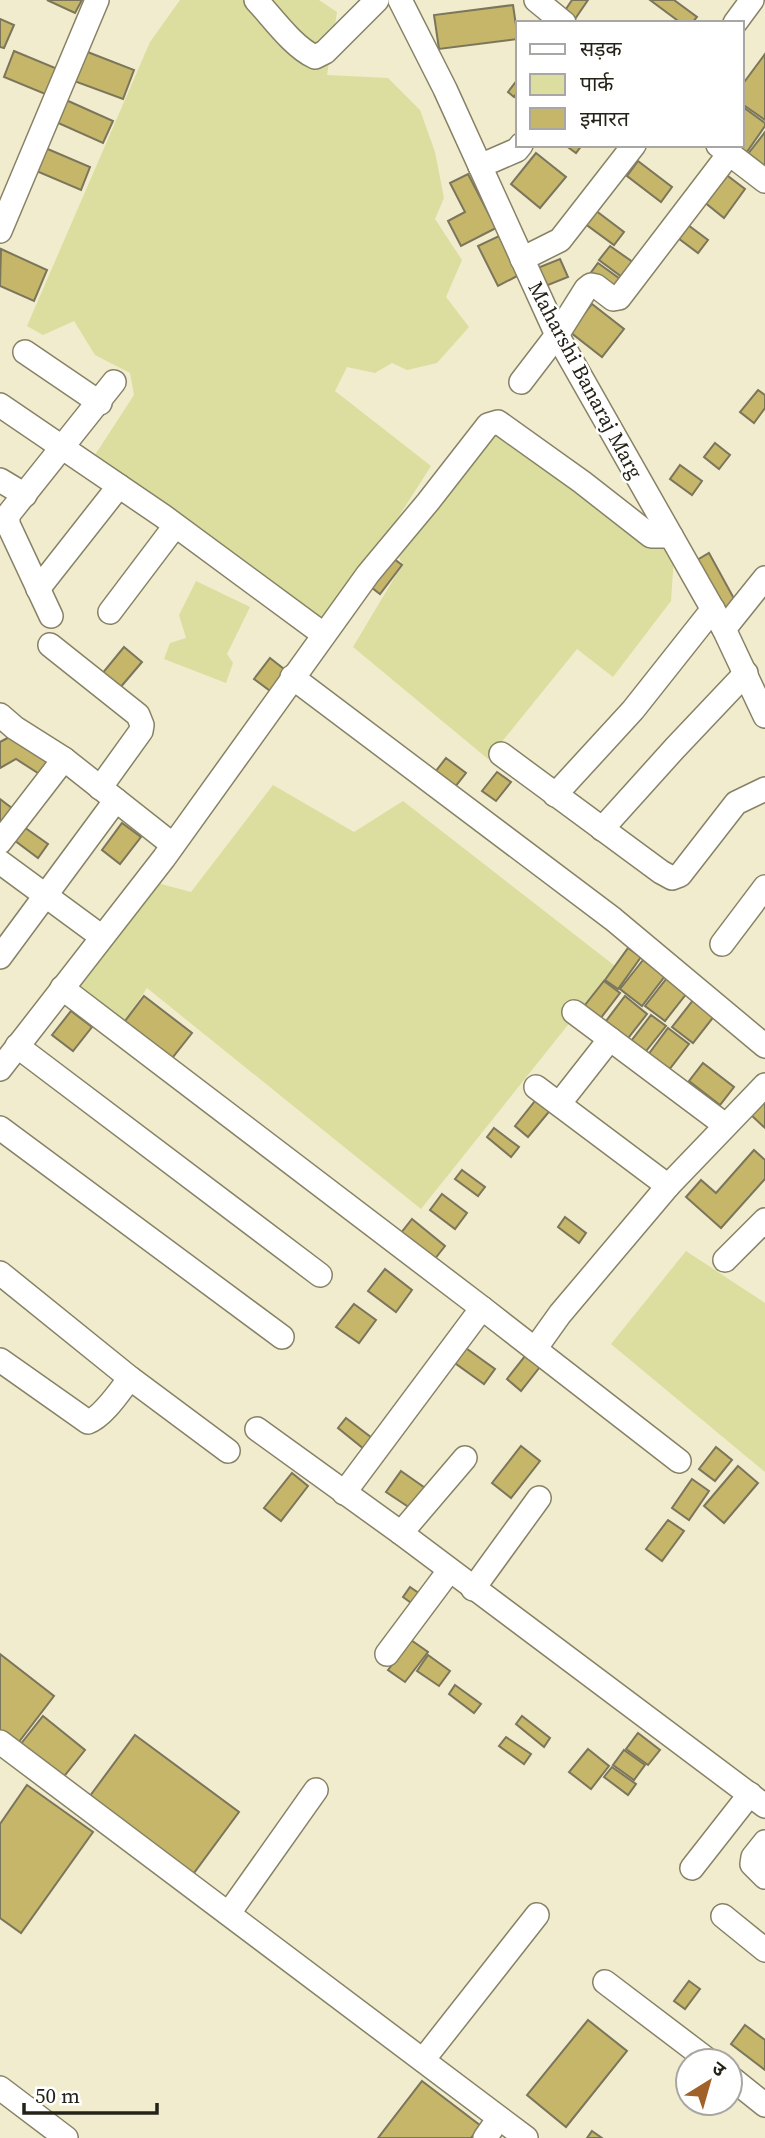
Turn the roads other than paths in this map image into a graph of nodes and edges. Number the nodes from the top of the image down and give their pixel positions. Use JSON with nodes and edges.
{"nodes":[{"id":1,"x":97,"y":0,"type":"edge"},
{"id":2,"x":256,"y":0,"type":"edge"},
{"id":3,"x":377,"y":0,"type":"edge"},
{"id":4,"x":400,"y":0,"type":"edge"},
{"id":5,"x":536,"y":0,"type":"edge"},
{"id":6,"x":752,"y":0,"type":"edge"},
{"id":7,"x":562,"y":21,"type":"edge"},
{"id":8,"x":737,"y":21,"type":"edge"},
{"id":9,"x":518,"y":147,"type":"edge"},
{"id":10,"x":632,"y":147,"type":"edge"},
{"id":11,"x":723,"y":149,"type":"edge"},
{"id":12,"x":480,"y":166,"type":"junction"},
{"id":13,"x":765,"y":181,"type":"edge"},
{"id":14,"x":0,"y":231,"type":"edge"},
{"id":15,"x":523,"y":259,"type":"junction"},
{"id":16,"x":557,"y":335,"type":"junction"},
{"id":17,"x":25,"y":352,"type":"dead end"},
{"id":18,"x":114,"y":382,"type":"dead end"},
{"id":19,"x":521,"y":382,"type":"dead end"},
{"id":20,"x":100,"y":403,"type":"junction"},
{"id":21,"x":0,"y":405,"type":"edge"},
{"id":22,"x":63,"y":448,"type":"junction"},
{"id":23,"x":0,"y":480,"type":"edge"},
{"id":24,"x":119,"y":486,"type":"junction"},
{"id":25,"x":25,"y":495,"type":"junction"},
{"id":26,"x":175,"y":526,"type":"junction"},
{"id":27,"x":671,"y":536,"type":"junction"},
{"id":28,"x":765,"y":579,"type":"edge"},
{"id":29,"x":38,"y":589,"type":"junction"},
{"id":30,"x":110,"y":612,"type":"dead end"},
{"id":31,"x":51,"y":616,"type":"dead end"},
{"id":32,"x":718,"y":619,"type":"junction"},
{"id":33,"x":323,"y":634,"type":"junction"},
{"id":34,"x":50,"y":645,"type":"dead end"},
{"id":35,"x":746,"y":673,"type":"junction"},
{"id":36,"x":292,"y":677,"type":"junction"},
{"id":37,"x":0,"y":715,"type":"edge"},
{"id":38,"x":765,"y":716,"type":"edge"},
{"id":39,"x":501,"y":754,"type":"dead end"},
{"id":40,"x":64,"y":759,"type":"junction"},
{"id":41,"x":765,"y":789,"type":"edge"},
{"id":42,"x":108,"y":794,"type":"junction"},
{"id":43,"x":555,"y":795,"type":"junction"},
{"id":44,"x":602,"y":829,"type":"junction"},
{"id":45,"x":0,"y":842,"type":"edge"},
{"id":46,"x":173,"y":845,"type":"junction"},
{"id":47,"x":0,"y":862,"type":"edge"},
{"id":48,"x":765,"y":887,"type":"edge"},
{"id":49,"x":46,"y":896,"type":"junction"},
{"id":50,"x":102,"y":937,"type":"junction"},
{"id":51,"x":722,"y":944,"type":"dead end"},
{"id":52,"x":0,"y":957,"type":"edge"},
{"id":53,"x":62,"y":988,"type":"junction"},
{"id":54,"x":574,"y":1012,"type":"dead end"},
{"id":55,"x":610,"y":1039,"type":"junction"},
{"id":56,"x":17,"y":1046,"type":"junction"},
{"id":57,"x":765,"y":1046,"type":"edge"},
{"id":58,"x":0,"y":1069,"type":"edge"},
{"id":59,"x":765,"y":1085,"type":"edge"},
{"id":60,"x":536,"y":1087,"type":"dead end"},
{"id":61,"x":559,"y":1104,"type":"junction"},
{"id":62,"x":725,"y":1125,"type":"junction"},
{"id":63,"x":0,"y":1128,"type":"edge"},
{"id":64,"x":668,"y":1186,"type":"junction"},
{"id":65,"x":765,"y":1220,"type":"edge"},
{"id":66,"x":725,"y":1260,"type":"dead end"},
{"id":67,"x":0,"y":1273,"type":"edge"},
{"id":68,"x":320,"y":1275,"type":"dead end"},
{"id":69,"x":482,"y":1308,"type":"junction"},
{"id":70,"x":282,"y":1338,"type":"dead end"},
{"id":71,"x":535,"y":1349,"type":"junction"},
{"id":72,"x":0,"y":1360,"type":"edge"},
{"id":73,"x":130,"y":1378,"type":"junction"},
{"id":74,"x":257,"y":1429,"type":"dead end"},
{"id":75,"x":228,"y":1451,"type":"dead end"},
{"id":76,"x":465,"y":1458,"type":"dead end"},
{"id":77,"x":679,"y":1461,"type":"dead end"},
{"id":78,"x":344,"y":1493,"type":"junction"},
{"id":79,"x":539,"y":1498,"type":"dead end"},
{"id":80,"x":401,"y":1533,"type":"junction"},
{"id":81,"x":449,"y":1571,"type":"junction"},
{"id":82,"x":473,"y":1589,"type":"junction"},
{"id":83,"x":387,"y":1654,"type":"dead end"},
{"id":84,"x":0,"y":1742,"type":"edge"},
{"id":85,"x":316,"y":1790,"type":"dead end"},
{"id":86,"x":757,"y":1800,"type":"edge"},
{"id":87,"x":765,"y":1842,"type":"edge"},
{"id":88,"x":692,"y":1868,"type":"dead end"},
{"id":89,"x":765,"y":1877,"type":"edge"},
{"id":90,"x":229,"y":1913,"type":"junction"},
{"id":91,"x":537,"y":1915,"type":"dead end"},
{"id":92,"x":723,"y":1916,"type":"dead end"},
{"id":93,"x":765,"y":1950,"type":"edge"},
{"id":94,"x":605,"y":1982,"type":"dead end"},
{"id":95,"x":691,"y":2047,"type":"edge"},
{"id":96,"x":423,"y":2060,"type":"junction"},
{"id":97,"x":744,"y":2086,"type":"edge"},
{"id":98,"x":0,"y":2088,"type":"edge"},
{"id":99,"x":762,"y":2097,"type":"edge"},
{"id":100,"x":499,"y":2118,"type":"junction"},
{"id":101,"x":66,"y":2138,"type":"edge"},
{"id":102,"x":485,"y":2138,"type":"edge"},
{"id":103,"x":526,"y":2138,"type":"edge"}],
"edges":[{"from":1,"to":14,"type":"street"},
{"from":2,"to":3,"type":"street"},
{"from":4,"to":12,"type":"street","name":"Maharshi Banaraj Marg"},
{"from":5,"to":7,"type":"street"},
{"from":6,"to":8,"type":"street"},
{"from":9,"to":12,"type":"street"},
{"from":10,"to":15,"type":"street"},
{"from":11,"to":13,"type":"street"},
{"from":11,"to":16,"type":"street"},
{"from":12,"to":15,"type":"street","name":"Maharshi Banaraj Marg"},
{"from":15,"to":16,"type":"street","name":"Maharshi Banaraj Marg"},
{"from":16,"to":19,"type":"street"},
{"from":16,"to":27,"type":"street","name":"Maharshi Banaraj Marg"},
{"from":17,"to":20,"type":"street"},
{"from":18,"to":20,"type":"street"},
{"from":20,"to":22,"type":"street"},
{"from":21,"to":22,"type":"street"},
{"from":22,"to":24,"type":"street"},
{"from":22,"to":25,"type":"street"},
{"from":23,"to":25,"type":"street"},
{"from":24,"to":26,"type":"street"},
{"from":24,"to":29,"type":"street"},
{"from":25,"to":29,"type":"street"},
{"from":26,"to":30,"type":"street"},
{"from":26,"to":33,"type":"street"},
{"from":27,"to":32,"type":"street","name":"Maharshi Banaraj Marg"},
{"from":27,"to":33,"type":"street"},
{"from":28,"to":32,"type":"street"},
{"from":29,"to":31,"type":"street"},
{"from":32,"to":35,"type":"street","name":"Maharshi Banaraj Marg"},
{"from":32,"to":43,"type":"street"},
{"from":33,"to":36,"type":"street"},
{"from":34,"to":42,"type":"street"},
{"from":35,"to":38,"type":"street","name":"Maharshi Banaraj Marg"},
{"from":35,"to":44,"type":"street"},
{"from":36,"to":46,"type":"street"},
{"from":36,"to":57,"type":"street"},
{"from":37,"to":40,"type":"street"},
{"from":39,"to":43,"type":"street"},
{"from":40,"to":42,"type":"street"},
{"from":40,"to":45,"type":"street"},
{"from":41,"to":44,"type":"street"},
{"from":42,"to":46,"type":"street"},
{"from":42,"to":49,"type":"street"},
{"from":43,"to":44,"type":"street"},
{"from":46,"to":50,"type":"street"},
{"from":47,"to":49,"type":"street"},
{"from":48,"to":51,"type":"street"},
{"from":49,"to":50,"type":"street"},
{"from":49,"to":52,"type":"street"},
{"from":50,"to":53,"type":"street"},
{"from":53,"to":56,"type":"street"},
{"from":53,"to":69,"type":"street"},
{"from":54,"to":55,"type":"street"},
{"from":55,"to":61,"type":"street"},
{"from":55,"to":62,"type":"street"},
{"from":56,"to":58,"type":"street"},
{"from":56,"to":68,"type":"street"},
{"from":59,"to":62,"type":"street"},
{"from":60,"to":61,"type":"street"},
{"from":61,"to":64,"type":"street"},
{"from":62,"to":64,"type":"street"},
{"from":63,"to":70,"type":"street"},
{"from":64,"to":71,"type":"street"},
{"from":65,"to":66,"type":"street"},
{"from":67,"to":73,"type":"street"},
{"from":69,"to":71,"type":"street"},
{"from":69,"to":78,"type":"street"},
{"from":71,"to":77,"type":"street"},
{"from":72,"to":73,"type":"street"},
{"from":73,"to":75,"type":"street"},
{"from":74,"to":78,"type":"street"},
{"from":76,"to":80,"type":"street"},
{"from":78,"to":80,"type":"street"},
{"from":79,"to":82,"type":"street"},
{"from":80,"to":81,"type":"street"},
{"from":81,"to":82,"type":"street"},
{"from":81,"to":83,"type":"street"},
{"from":82,"to":86,"type":"street"},
{"from":84,"to":90,"type":"street"},
{"from":85,"to":90,"type":"street"},
{"from":86,"to":88,"type":"street"},
{"from":87,"to":89,"type":"street"},
{"from":90,"to":96,"type":"street"},
{"from":91,"to":96,"type":"street"},
{"from":92,"to":93,"type":"street"},
{"from":94,"to":95,"type":"street"},
{"from":96,"to":100,"type":"street"},
{"from":97,"to":99,"type":"street"},
{"from":98,"to":101,"type":"street"},
{"from":100,"to":102,"type":"street"},
{"from":100,"to":103,"type":"street"}]}
